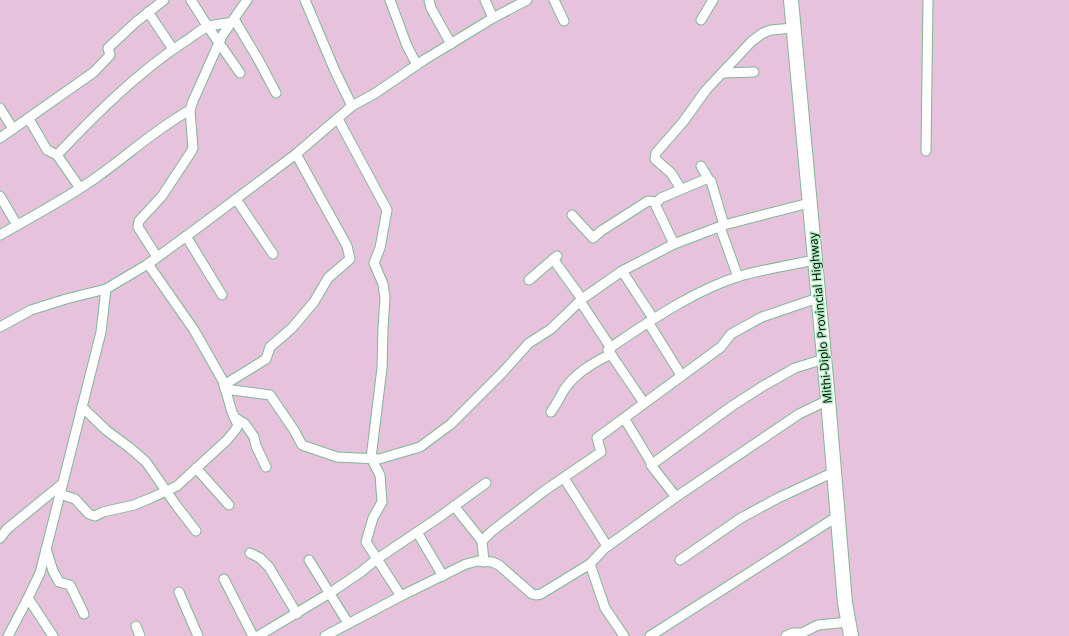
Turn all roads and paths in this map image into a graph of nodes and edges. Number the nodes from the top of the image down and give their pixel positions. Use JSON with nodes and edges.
{"nodes":[{"id":1,"x":164,"y":0,"type":"edge"},
{"id":2,"x":191,"y":0,"type":"edge"},
{"id":3,"x":247,"y":0,"type":"edge"},
{"id":4,"x":305,"y":0,"type":"edge"},
{"id":5,"x":390,"y":0,"type":"edge"},
{"id":6,"x":429,"y":0,"type":"edge"},
{"id":7,"x":485,"y":0,"type":"edge"},
{"id":8,"x":526,"y":0,"type":"edge"},
{"id":9,"x":554,"y":0,"type":"edge"},
{"id":10,"x":713,"y":0,"type":"edge"},
{"id":11,"x":791,"y":0,"type":"edge"},
{"id":12,"x":928,"y":0,"type":"edge"},
{"id":13,"x":155,"y":3,"type":"edge"},
{"id":14,"x":148,"y":12,"type":"junction"},
{"id":15,"x":493,"y":18,"type":"junction"},
{"id":16,"x":701,"y":20,"type":"dead end"},
{"id":17,"x":233,"y":21,"type":"junction"},
{"id":18,"x":564,"y":21,"type":"dead end"},
{"id":19,"x":208,"y":27,"type":"junction"},
{"id":20,"x":793,"y":28,"type":"junction"},
{"id":21,"x":220,"y":42,"type":"junction"},
{"id":22,"x":451,"y":44,"type":"junction"},
{"id":23,"x":173,"y":49,"type":"junction"},
{"id":24,"x":417,"y":65,"type":"junction"},
{"id":25,"x":754,"y":72,"type":"dead end"},
{"id":26,"x":240,"y":73,"type":"dead end"},
{"id":27,"x":722,"y":73,"type":"junction"},
{"id":28,"x":276,"y":93,"type":"dead end"},
{"id":29,"x":352,"y":106,"type":"junction"},
{"id":30,"x":0,"y":108,"type":"edge"},
{"id":31,"x":190,"y":110,"type":"junction"},
{"id":32,"x":29,"y":119,"type":"junction"},
{"id":33,"x":338,"y":119,"type":"junction"},
{"id":34,"x":13,"y":129,"type":"junction"},
{"id":35,"x":0,"y":138,"type":"edge"},
{"id":36,"x":926,"y":151,"type":"dead end"},
{"id":37,"x":296,"y":154,"type":"junction"},
{"id":38,"x":57,"y":155,"type":"junction"},
{"id":39,"x":701,"y":166,"type":"dead end"},
{"id":40,"x":709,"y":180,"type":"junction"},
{"id":41,"x":80,"y":188,"type":"junction"},
{"id":42,"x":681,"y":189,"type":"junction"},
{"id":43,"x":0,"y":196,"type":"edge"},
{"id":44,"x":236,"y":199,"type":"junction"},
{"id":45,"x":657,"y":202,"type":"junction"},
{"id":46,"x":809,"y":203,"type":"junction"},
{"id":47,"x":572,"y":215,"type":"dead end"},
{"id":48,"x":17,"y":225,"type":"junction"},
{"id":49,"x":722,"y":226,"type":"junction"},
{"id":50,"x":0,"y":235,"type":"edge"},
{"id":51,"x":186,"y":236,"type":"junction"},
{"id":52,"x":674,"y":244,"type":"junction"},
{"id":53,"x":273,"y":254,"type":"dead end"},
{"id":54,"x":157,"y":257,"type":"junction"},
{"id":55,"x":815,"y":260,"type":"junction"},
{"id":56,"x":148,"y":264,"type":"junction"},
{"id":57,"x":622,"y":271,"type":"junction"},
{"id":58,"x":738,"y":277,"type":"junction"},
{"id":59,"x":529,"y":280,"type":"dead end"},
{"id":60,"x":106,"y":289,"type":"junction"},
{"id":61,"x":222,"y":295,"type":"dead end"},
{"id":62,"x":818,"y":298,"type":"junction"},
{"id":63,"x":581,"y":300,"type":"junction"},
{"id":64,"x":650,"y":320,"type":"junction"},
{"id":65,"x":0,"y":327,"type":"edge"},
{"id":66,"x":611,"y":351,"type":"junction"},
{"id":67,"x":824,"y":358,"type":"junction"},
{"id":68,"x":681,"y":375,"type":"junction"},
{"id":69,"x":225,"y":387,"type":"junction"},
{"id":70,"x":828,"y":400,"type":"junction"},
{"id":71,"x":644,"y":403,"type":"junction"},
{"id":72,"x":82,"y":407,"type":"junction"},
{"id":73,"x":551,"y":412,"type":"dead end"},
{"id":74,"x":234,"y":417,"type":"junction"},
{"id":75,"x":624,"y":418,"type":"junction"},
{"id":76,"x":371,"y":458,"type":"junction"},
{"id":77,"x":652,"y":464,"type":"junction"},
{"id":78,"x":196,"y":468,"type":"junction"},
{"id":79,"x":266,"y":468,"type":"dead end"},
{"id":80,"x":834,"y":472,"type":"junction"},
{"id":81,"x":564,"y":478,"type":"junction"},
{"id":82,"x":486,"y":483,"type":"dead end"},
{"id":83,"x":62,"y":484,"type":"junction"},
{"id":84,"x":166,"y":491,"type":"junction"},
{"id":85,"x":60,"y":494,"type":"junction"},
{"id":86,"x":676,"y":497,"type":"junction"},
{"id":87,"x":229,"y":505,"type":"dead end"},
{"id":88,"x":454,"y":506,"type":"junction"},
{"id":89,"x":838,"y":516,"type":"junction"},
{"id":90,"x":196,"y":531,"type":"dead end"},
{"id":91,"x":417,"y":532,"type":"junction"},
{"id":92,"x":0,"y":538,"type":"edge"},
{"id":93,"x":482,"y":541,"type":"junction"},
{"id":94,"x":607,"y":546,"type":"junction"},
{"id":95,"x":46,"y":550,"type":"junction"},
{"id":96,"x":250,"y":553,"type":"dead end"},
{"id":97,"x":377,"y":559,"type":"junction"},
{"id":98,"x":309,"y":560,"type":"dead end"},
{"id":99,"x":680,"y":560,"type":"dead end"},
{"id":100,"x":484,"y":562,"type":"junction"},
{"id":101,"x":590,"y":564,"type":"junction"},
{"id":102,"x":443,"y":576,"type":"junction"},
{"id":103,"x":224,"y":579,"type":"dead end"},
{"id":104,"x":179,"y":592,"type":"dead end"},
{"id":105,"x":330,"y":593,"type":"junction"},
{"id":106,"x":401,"y":596,"type":"junction"},
{"id":107,"x":28,"y":598,"type":"junction"},
{"id":108,"x":84,"y":614,"type":"dead end"},
{"id":109,"x":297,"y":614,"type":"junction"},
{"id":110,"x":849,"y":622,"type":"junction"},
{"id":111,"x":348,"y":623,"type":"junction"},
{"id":112,"x":136,"y":626,"type":"dead end"},
{"id":113,"x":8,"y":636,"type":"edge"},
{"id":114,"x":53,"y":636,"type":"edge"},
{"id":115,"x":140,"y":636,"type":"edge"},
{"id":116,"x":198,"y":636,"type":"edge"},
{"id":117,"x":253,"y":636,"type":"edge"},
{"id":118,"x":258,"y":636,"type":"edge"},
{"id":119,"x":325,"y":636,"type":"edge"},
{"id":120,"x":624,"y":636,"type":"edge"},
{"id":121,"x":650,"y":636,"type":"edge"},
{"id":122,"x":786,"y":636,"type":"edge"},
{"id":123,"x":851,"y":636,"type":"edge"}],
"edges":[{"from":1,"to":13,"type":"street"},
{"from":2,"to":19,"type":"street"},
{"from":3,"to":17,"type":"street"},
{"from":4,"to":29,"type":"street"},
{"from":5,"to":24,"type":"street"},
{"from":6,"to":22,"type":"street"},
{"from":7,"to":15,"type":"street"},
{"from":8,"to":15,"type":"street"},
{"from":9,"to":18,"type":"street"},
{"from":10,"to":16,"type":"street"},
{"from":11,"to":20,"type":"main road","name":"Mithi-Diplo Provincial Highway"},
{"from":12,"to":36,"type":"street"},
{"from":13,"to":14,"type":"street"},
{"from":14,"to":23,"type":"street"},
{"from":14,"to":32,"type":"street"},
{"from":15,"to":22,"type":"street"},
{"from":17,"to":19,"type":"street"},
{"from":17,"to":21,"type":"street"},
{"from":17,"to":28,"type":"street"},
{"from":19,"to":21,"type":"street"},
{"from":19,"to":23,"type":"street"},
{"from":20,"to":27,"type":"street"},
{"from":20,"to":46,"type":"main road","name":"Mithi-Diplo Provincial Highway"},
{"from":21,"to":26,"type":"street"},
{"from":21,"to":31,"type":"street"},
{"from":22,"to":24,"type":"street"},
{"from":23,"to":38,"type":"street"},
{"from":24,"to":29,"type":"street"},
{"from":25,"to":27,"type":"street"},
{"from":27,"to":42,"type":"street"},
{"from":29,"to":33,"type":"street"},
{"from":30,"to":34,"type":"street"},
{"from":31,"to":41,"type":"street"},
{"from":31,"to":54,"type":"street"},
{"from":32,"to":34,"type":"street"},
{"from":32,"to":38,"type":"street"},
{"from":33,"to":37,"type":"street"},
{"from":33,"to":76,"type":"street"},
{"from":34,"to":35,"type":"street"},
{"from":37,"to":44,"type":"street"},
{"from":37,"to":69,"type":"street"},
{"from":38,"to":41,"type":"street"},
{"from":39,"to":40,"type":"street"},
{"from":40,"to":42,"type":"street"},
{"from":40,"to":49,"type":"street"},
{"from":41,"to":48,"type":"street"},
{"from":42,"to":45,"type":"street"},
{"from":43,"to":48,"type":"street"},
{"from":44,"to":51,"type":"street"},
{"from":44,"to":53,"type":"street"},
{"from":45,"to":47,"type":"street"},
{"from":45,"to":52,"type":"street"},
{"from":46,"to":49,"type":"street"},
{"from":46,"to":55,"type":"main road","name":"Mithi-Diplo Provincial Highway"},
{"from":48,"to":50,"type":"street"},
{"from":49,"to":52,"type":"street"},
{"from":49,"to":58,"type":"street"},
{"from":51,"to":54,"type":"street"},
{"from":51,"to":61,"type":"street"},
{"from":52,"to":57,"type":"street"},
{"from":54,"to":56,"type":"street"},
{"from":55,"to":58,"type":"street"},
{"from":55,"to":62,"type":"main road","name":"Mithi-Diplo Provincial Highway"},
{"from":56,"to":60,"type":"street"},
{"from":56,"to":69,"type":"street"},
{"from":57,"to":63,"type":"street"},
{"from":57,"to":64,"type":"street"},
{"from":58,"to":64,"type":"street"},
{"from":59,"to":63,"type":"street"},
{"from":60,"to":65,"type":"street"},
{"from":60,"to":72,"type":"street"},
{"from":62,"to":67,"type":"main road","name":"Mithi-Diplo Provincial Highway"},
{"from":62,"to":68,"type":"street"},
{"from":63,"to":66,"type":"street"},
{"from":63,"to":76,"type":"street"},
{"from":64,"to":66,"type":"street"},
{"from":64,"to":68,"type":"street"},
{"from":66,"to":71,"type":"street"},
{"from":66,"to":73,"type":"street"},
{"from":67,"to":70,"type":"main road","name":"Mithi-Diplo Provincial Highway"},
{"from":67,"to":77,"type":"street"},
{"from":68,"to":71,"type":"street"},
{"from":69,"to":74,"type":"street"},
{"from":69,"to":76,"type":"street"},
{"from":70,"to":80,"type":"main road","name":"Mithi-Diplo Provincial Highway"},
{"from":70,"to":86,"type":"street"},
{"from":71,"to":75,"type":"street"},
{"from":72,"to":83,"type":"street"},
{"from":72,"to":84,"type":"street"},
{"from":74,"to":78,"type":"street"},
{"from":74,"to":79,"type":"street"},
{"from":75,"to":77,"type":"street"},
{"from":75,"to":81,"type":"street"},
{"from":76,"to":97,"type":"street"},
{"from":77,"to":86,"type":"street"},
{"from":78,"to":84,"type":"street"},
{"from":78,"to":87,"type":"street"},
{"from":80,"to":89,"type":"main road","name":"Mithi-Diplo Provincial Highway"},
{"from":80,"to":99,"type":"street"},
{"from":81,"to":93,"type":"street"},
{"from":81,"to":94,"type":"street"},
{"from":82,"to":88,"type":"street"},
{"from":83,"to":85,"type":"street"},
{"from":83,"to":92,"type":"street"},
{"from":84,"to":85,"type":"street"},
{"from":84,"to":90,"type":"street"},
{"from":85,"to":95,"type":"street"},
{"from":86,"to":94,"type":"street"},
{"from":88,"to":91,"type":"street"},
{"from":88,"to":93,"type":"street"},
{"from":89,"to":110,"type":"main road","name":"Mithi-Diplo Provincial Highway"},
{"from":89,"to":121,"type":"street"},
{"from":91,"to":97,"type":"street"},
{"from":91,"to":102,"type":"street"},
{"from":93,"to":100,"type":"street"},
{"from":94,"to":101,"type":"street"},
{"from":95,"to":107,"type":"street"},
{"from":95,"to":108,"type":"street"},
{"from":96,"to":109,"type":"street"},
{"from":97,"to":105,"type":"street"},
{"from":97,"to":106,"type":"street"},
{"from":98,"to":105,"type":"street"},
{"from":100,"to":101,"type":"street"},
{"from":100,"to":102,"type":"street"},
{"from":101,"to":120,"type":"street"},
{"from":102,"to":106,"type":"street"},
{"from":103,"to":117,"type":"street"},
{"from":104,"to":116,"type":"street"},
{"from":105,"to":109,"type":"street"},
{"from":105,"to":111,"type":"street"},
{"from":106,"to":111,"type":"street"},
{"from":107,"to":113,"type":"street"},
{"from":107,"to":114,"type":"street"},
{"from":109,"to":118,"type":"street"},
{"from":110,"to":122,"type":"street"},
{"from":110,"to":123,"type":"main road","name":"Mithi-Diplo Provincial Highway"},
{"from":111,"to":119,"type":"street"},
{"from":112,"to":115,"type":"street"}]}
